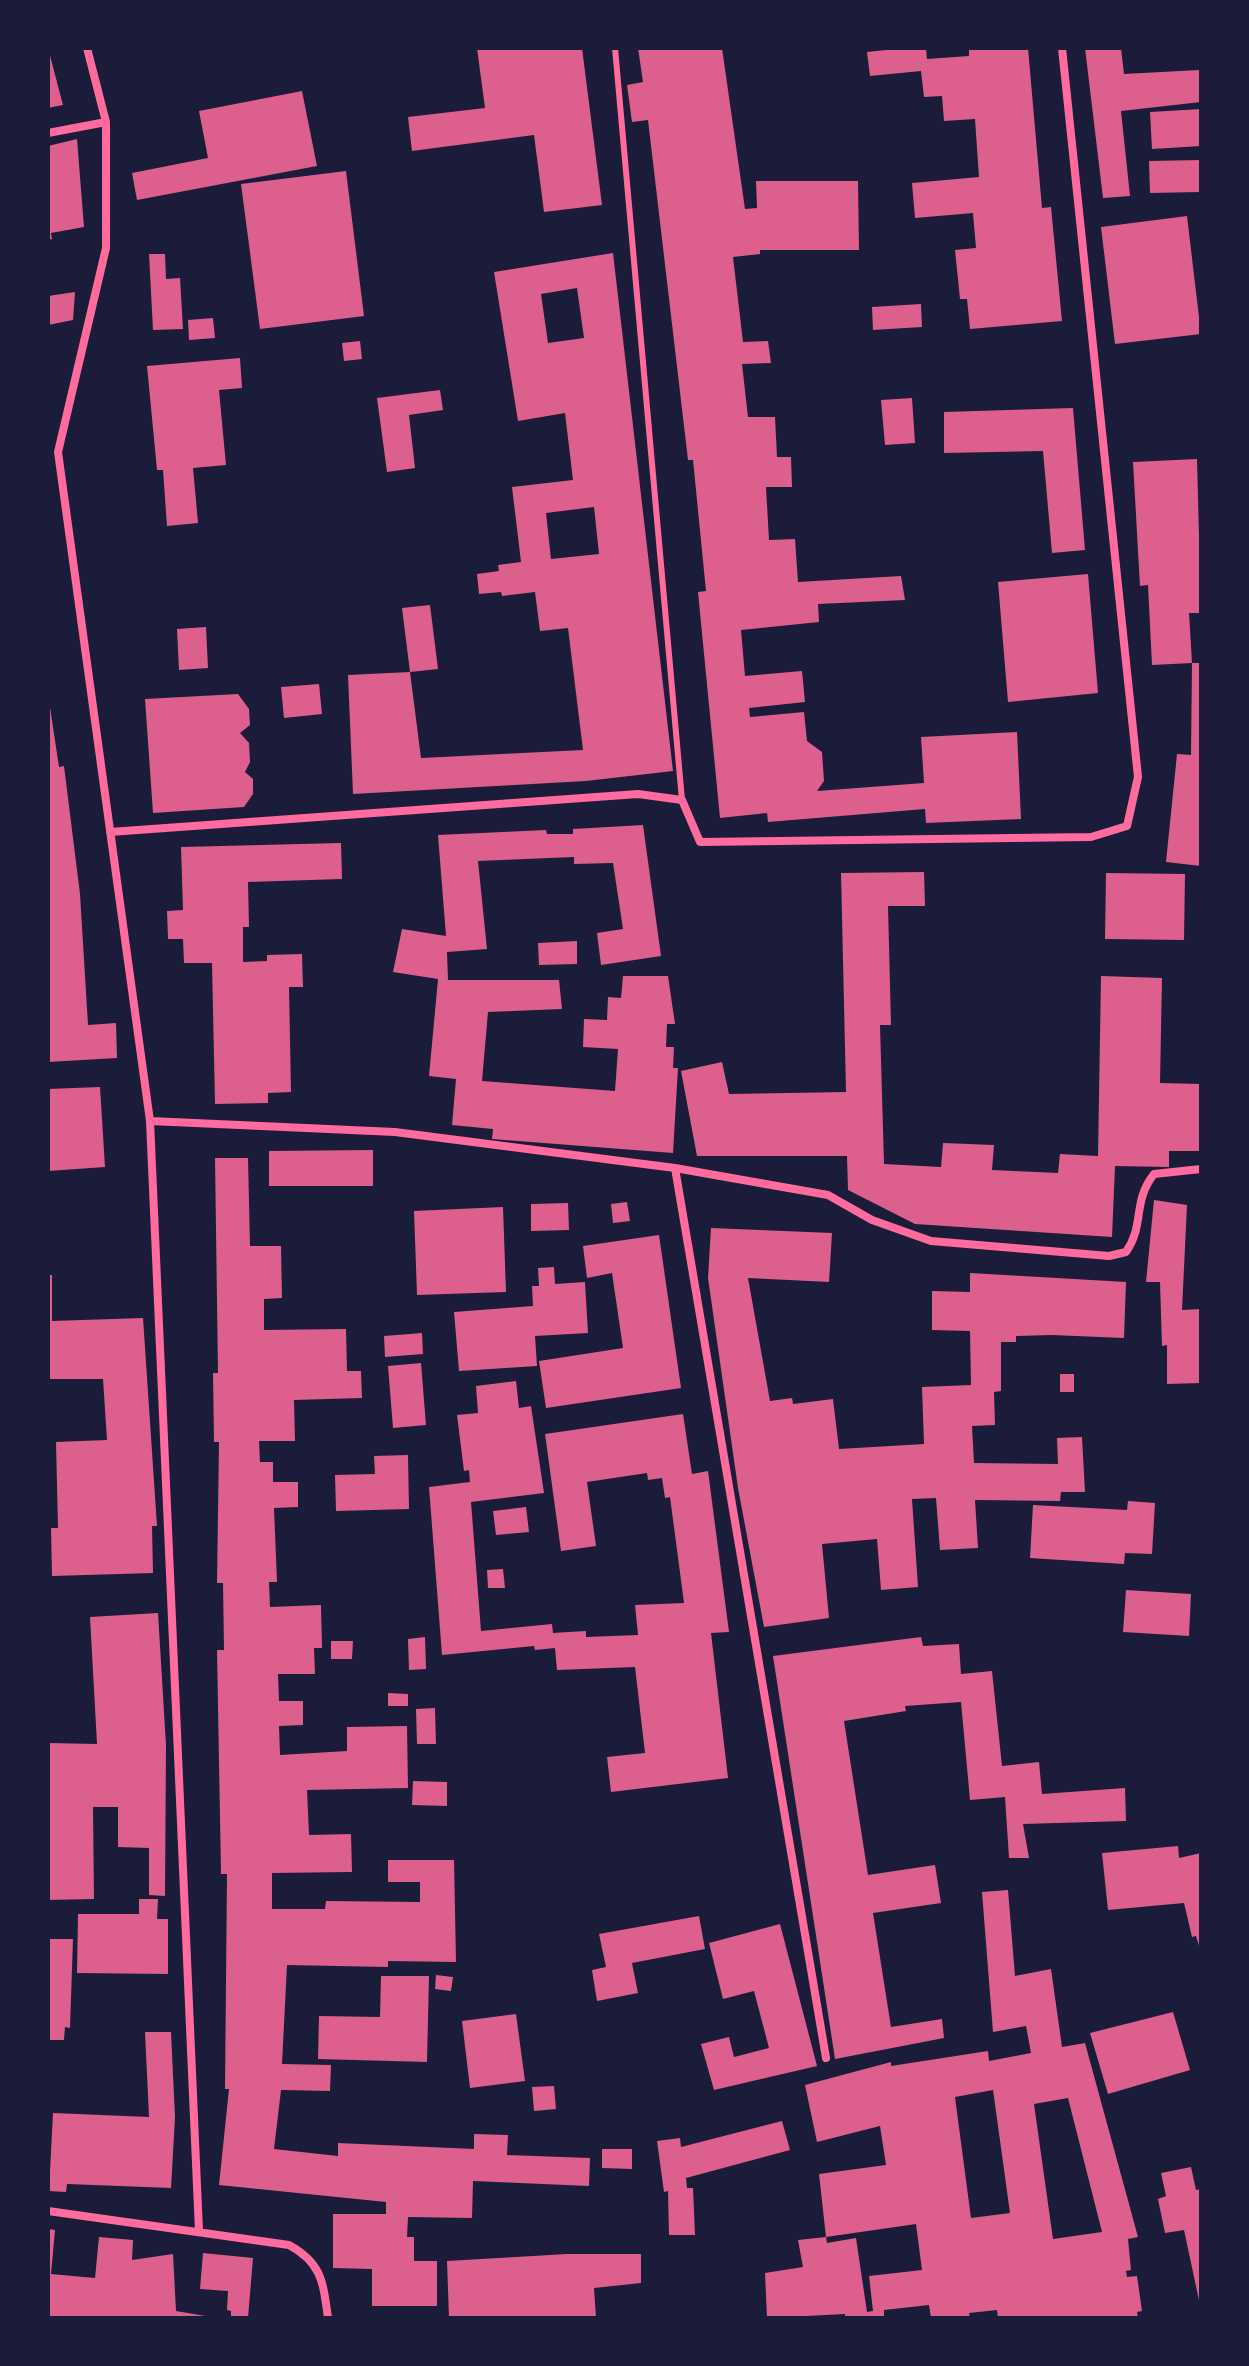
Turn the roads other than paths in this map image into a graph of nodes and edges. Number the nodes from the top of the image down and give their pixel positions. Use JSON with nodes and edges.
{"nodes":[{"id":1,"x":87,"y":48,"type":"edge"},
{"id":2,"x":615,"y":48,"type":"edge"},
{"id":3,"x":1062,"y":48,"type":"edge"},
{"id":4,"x":106,"y":122,"type":"junction"},
{"id":5,"x":48,"y":133,"type":"edge"},
{"id":6,"x":682,"y":800,"type":"junction"},
{"id":7,"x":110,"y":832,"type":"junction"},
{"id":8,"x":150,"y":1121,"type":"junction"},
{"id":9,"x":675,"y":1168,"type":"junction"},
{"id":10,"x":1201,"y":1169,"type":"edge"},
{"id":11,"x":826,"y":2058,"type":"dead end"},
{"id":12,"x":48,"y":2211,"type":"edge"},
{"id":13,"x":199,"y":2231,"type":"junction"},
{"id":14,"x":328,"y":2318,"type":"edge"}],
"edges":[{"from":1,"to":4,"type":"street"},
{"from":2,"to":6,"type":"lane"},
{"from":3,"to":6,"type":"street"},
{"from":4,"to":5,"type":"street"},
{"from":4,"to":7,"type":"street"},
{"from":6,"to":7,"type":"street"},
{"from":7,"to":8,"type":"street"},
{"from":8,"to":9,"type":"street"},
{"from":8,"to":13,"type":"street"},
{"from":9,"to":10,"type":"street"},
{"from":9,"to":11,"type":"street"},
{"from":12,"to":13,"type":"street"},
{"from":13,"to":14,"type":"street"}]}
